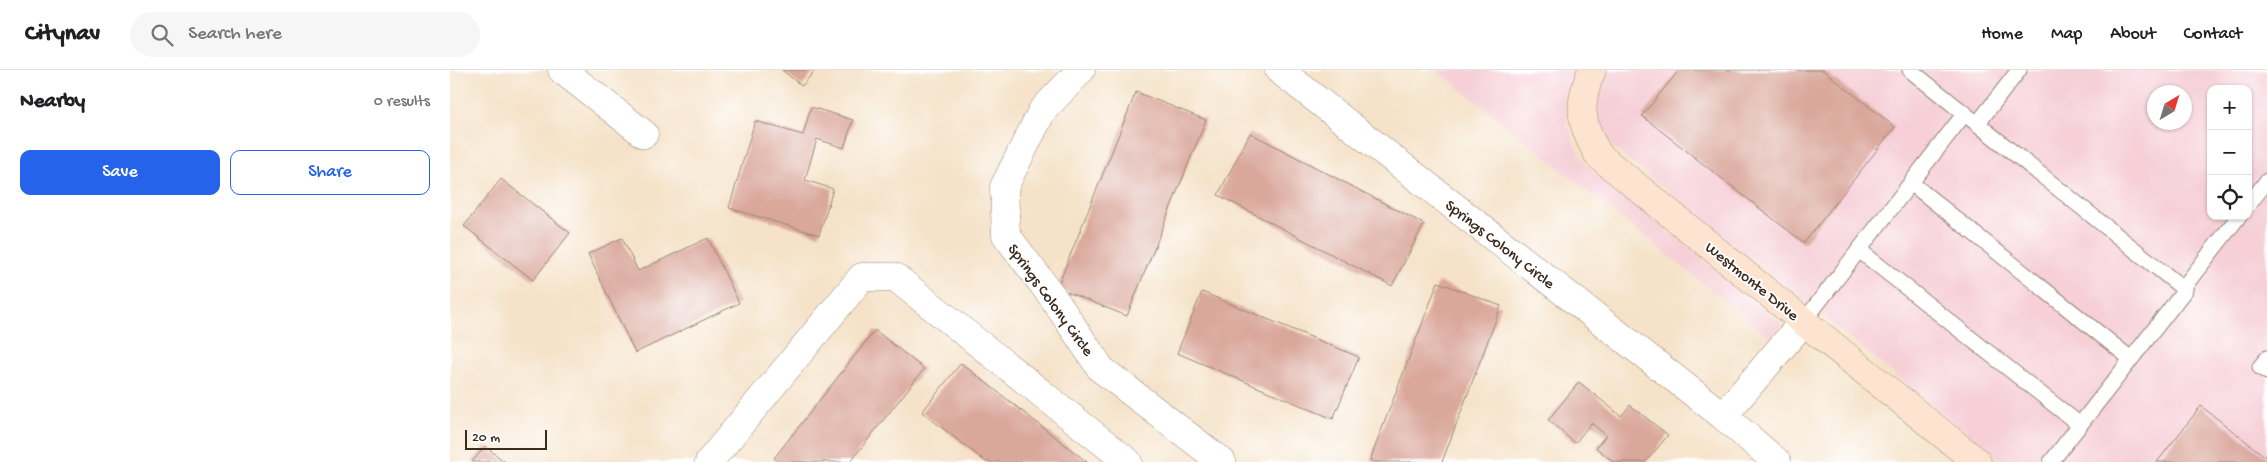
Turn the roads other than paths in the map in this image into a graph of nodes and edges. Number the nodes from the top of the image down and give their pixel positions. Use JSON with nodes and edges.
{"nodes":[{"id":1,"x":562,"y":70,"type":"edge"},
{"id":2,"x":1081,"y":70,"type":"edge"},
{"id":3,"x":1279,"y":70,"type":"edge"},
{"id":4,"x":1592,"y":70,"type":"edge"},
{"id":5,"x":1910,"y":70,"type":"edge"},
{"id":6,"x":2020,"y":70,"type":"edge"},
{"id":7,"x":1965,"y":113,"type":"junction"},
{"id":8,"x":1978,"y":124,"type":"junction"},
{"id":9,"x":644,"y":134,"type":"dead end"},
{"id":10,"x":2267,"y":181,"type":"edge"},
{"id":11,"x":1911,"y":183,"type":"junction"},
{"id":12,"x":2252,"y":200,"type":"edge"},
{"id":13,"x":2236,"y":220,"type":"edge"},
{"id":14,"x":1859,"y":250,"type":"junction"},
{"id":15,"x":2183,"y":288,"type":"junction"},
{"id":16,"x":1804,"y":321,"type":"junction"},
{"id":17,"x":2267,"y":358,"type":"edge"},
{"id":18,"x":2131,"y":359,"type":"junction"},
{"id":19,"x":2267,"y":372,"type":"edge"},
{"id":20,"x":1723,"y":416,"type":"junction"},
{"id":21,"x":2080,"y":425,"type":"junction"},
{"id":22,"x":710,"y":462,"type":"edge"},
{"id":23,"x":1128,"y":462,"type":"edge"},
{"id":24,"x":1222,"y":462,"type":"edge"},
{"id":25,"x":1777,"y":462,"type":"edge"},
{"id":26,"x":1977,"y":462,"type":"edge"},
{"id":27,"x":2051,"y":462,"type":"edge"}],
"edges":[{"from":1,"to":9,"type":"street"},
{"from":2,"to":24,"type":"street","name":"Springs Colony Circle"},
{"from":3,"to":20,"type":"street","name":"Springs Colony Circle"},
{"from":4,"to":16,"type":"street","name":"Westmonte Drive"},
{"from":5,"to":7,"type":"lane"},
{"from":6,"to":8,"type":"lane"},
{"from":7,"to":8,"type":"lane"},
{"from":7,"to":11,"type":"lane"},
{"from":8,"to":15,"type":"lane"},
{"from":10,"to":12,"type":"lane"},
{"from":11,"to":14,"type":"lane"},
{"from":11,"to":18,"type":"lane"},
{"from":13,"to":15,"type":"lane"},
{"from":14,"to":16,"type":"lane"},
{"from":14,"to":21,"type":"lane"},
{"from":15,"to":18,"type":"lane"},
{"from":16,"to":20,"type":"street"},
{"from":16,"to":26,"type":"street","name":"Westmonte Drive"},
{"from":17,"to":19,"type":"lane"},
{"from":18,"to":21,"type":"lane"},
{"from":20,"to":25,"type":"street","name":"Springs Colony Circle"},
{"from":21,"to":27,"type":"lane"},
{"from":22,"to":23,"type":"street"}]}
